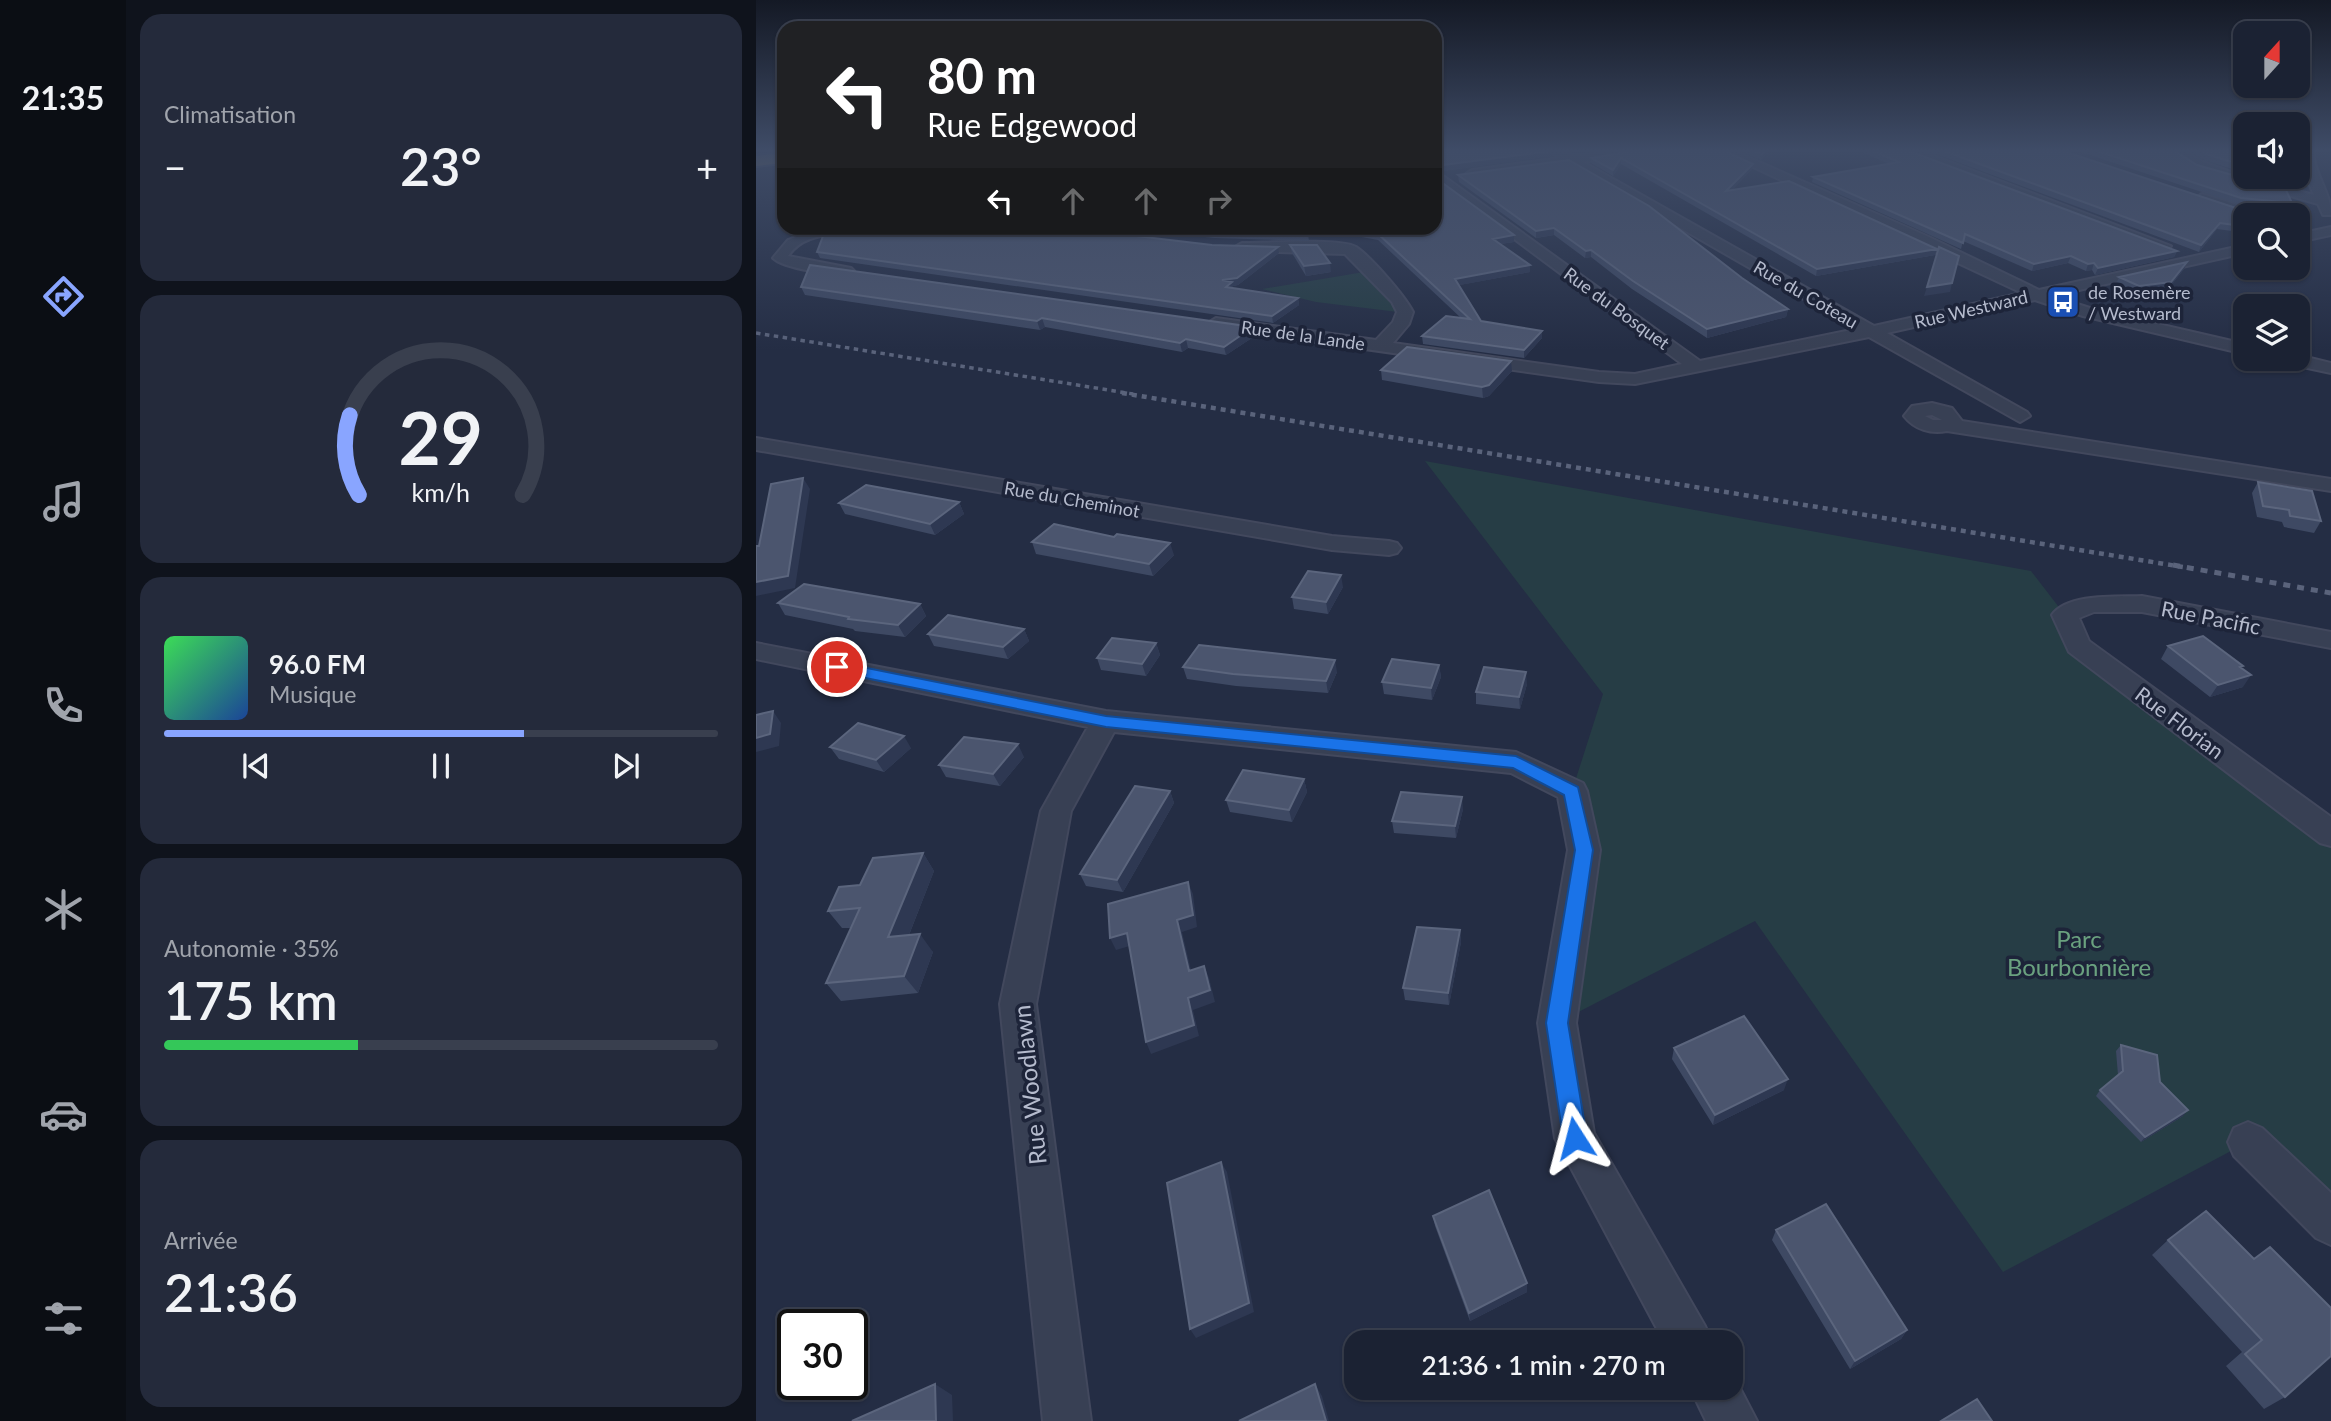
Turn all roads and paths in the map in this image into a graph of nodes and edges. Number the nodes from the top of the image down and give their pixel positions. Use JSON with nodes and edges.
{"nodes":[{"id":1,"x":1492,"y":217,"type":"edge"},
{"id":2,"x":1673,"y":217,"type":"edge"},
{"id":3,"x":1873,"y":217,"type":"edge"},
{"id":4,"x":2087,"y":217,"type":"edge"},
{"id":5,"x":2331,"y":231,"type":"edge"},
{"id":6,"x":2310,"y":233,"type":"edge"},
{"id":7,"x":2314,"y":234,"type":"junction"},
{"id":8,"x":804,"y":235,"type":"edge"},
{"id":9,"x":1123,"y":235,"type":"edge"},
{"id":10,"x":2310,"y":235,"type":"edge"},
{"id":11,"x":1145,"y":238,"type":"edge"},
{"id":12,"x":1224,"y":246,"type":"edge"},
{"id":13,"x":2233,"y":252,"type":"edge"},
{"id":14,"x":2198,"y":259,"type":"junction"},
{"id":15,"x":857,"y":272,"type":"edge"},
{"id":16,"x":2037,"y":295,"type":"junction"},
{"id":17,"x":1205,"y":321,"type":"edge"},
{"id":18,"x":1871,"y":331,"type":"junction"},
{"id":19,"x":1380,"y":346,"type":"junction"},
{"id":20,"x":2233,"y":346,"type":"edge"},
{"id":21,"x":2310,"y":363,"type":"edge"},
{"id":22,"x":1697,"y":366,"type":"junction"},
{"id":23,"x":2331,"y":368,"type":"edge"},
{"id":24,"x":2020,"y":416,"type":"dead end"},
{"id":25,"x":1948,"y":425,"type":"dead end"},
{"id":26,"x":756,"y":444,"type":"edge"},
{"id":27,"x":2331,"y":485,"type":"edge"},
{"id":28,"x":1389,"y":548,"type":"dead end"},
{"id":29,"x":2091,"y":605,"type":"joint"},
{"id":30,"x":2331,"y":640,"type":"edge"},
{"id":31,"x":756,"y":651,"type":"edge"},
{"id":32,"x":1106,"y":721,"type":"junction"},
{"id":33,"x":2331,"y":834,"type":"edge"},
{"id":34,"x":2248,"y":1142,"type":"dead end"},
{"id":35,"x":2331,"y":1223,"type":"edge"},
{"id":36,"x":1682,"y":1330,"type":"edge"},
{"id":37,"x":1721,"y":1400,"type":"edge"},
{"id":38,"x":1067,"y":1421,"type":"edge"},
{"id":39,"x":1733,"y":1421,"type":"edge"}],
"edges":[{"from":1,"to":22,"type":"street","name":"Rue du Bosquet"},
{"from":2,"to":18,"type":"street","name":"Rue du Coteau"},
{"from":3,"to":16,"type":"street"},
{"from":4,"to":14,"type":"street"},
{"from":5,"to":7,"type":"street"},
{"from":6,"to":7,"type":"street"},
{"from":7,"to":10,"type":"street"},
{"from":8,"to":15,"type":"street"},
{"from":9,"to":11,"type":"street"},
{"from":12,"to":19,"type":"street"},
{"from":13,"to":14,"type":"street","name":"Rue Westward"},
{"from":14,"to":16,"type":"street","name":"Rue Westward"},
{"from":16,"to":18,"type":"street","name":"Rue Westward"},
{"from":16,"to":20,"type":"street"},
{"from":17,"to":19,"type":"street","name":"Rue de la Lande"},
{"from":18,"to":22,"type":"street","name":"Rue Westward"},
{"from":18,"to":24,"type":"street","name":"Rue du Coteau"},
{"from":19,"to":22,"type":"street","name":"Rue de la Lande"},
{"from":21,"to":23,"type":"street"},
{"from":25,"to":27,"type":"street"},
{"from":26,"to":28,"type":"street","name":"Rue du Cheminot"},
{"from":29,"to":30,"type":"street","name":"Rue Pacific"},
{"from":29,"to":33,"type":"street","name":"Rue Florian"},
{"from":31,"to":32,"type":"street"},
{"from":32,"to":36,"type":"street"},
{"from":32,"to":38,"type":"street","name":"Rue Woodlawn"},
{"from":34,"to":35,"type":"street"},
{"from":37,"to":39,"type":"street"}]}
